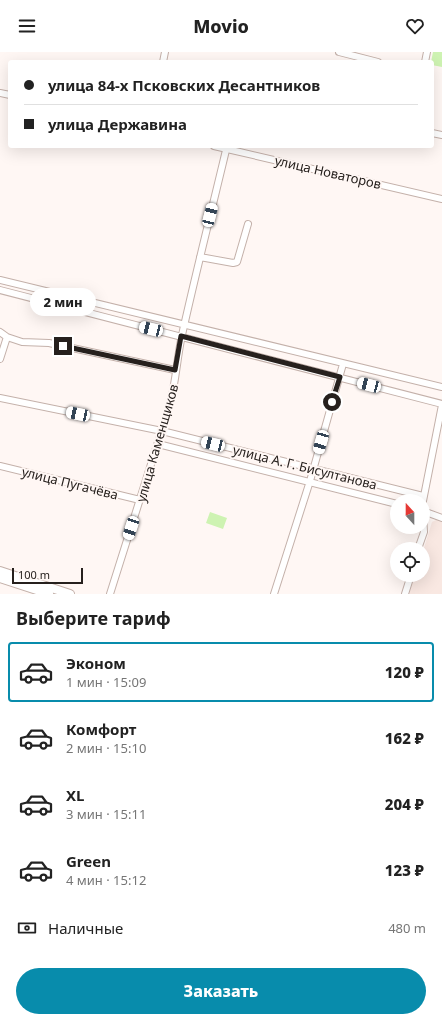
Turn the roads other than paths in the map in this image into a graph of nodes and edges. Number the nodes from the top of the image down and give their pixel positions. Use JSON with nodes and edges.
{"nodes":[{"id":1,"x":339,"y":52,"type":"edge"},
{"id":2,"x":370,"y":60,"type":"edge"},
{"id":3,"x":227,"y":148,"type":"edge"},
{"id":4,"x":442,"y":198,"type":"edge"},
{"id":5,"x":248,"y":224,"type":"dead end"},
{"id":6,"x":200,"y":257,"type":"junction"},
{"id":7,"x":0,"y":280,"type":"edge"},
{"id":8,"x":0,"y":290,"type":"edge"},
{"id":9,"x":184,"y":324,"type":"junction"},
{"id":10,"x":0,"y":332,"type":"edge"},
{"id":11,"x":181,"y":336,"type":"junction"},
{"id":12,"x":7,"y":337,"type":"junction"},
{"id":13,"x":0,"y":359,"type":"edge"},
{"id":14,"x":343,"y":364,"type":"junction"},
{"id":15,"x":175,"y":370,"type":"junction"},
{"id":16,"x":340,"y":377,"type":"junction"},
{"id":17,"x":442,"y":387,"type":"edge"},
{"id":18,"x":0,"y":398,"type":"edge"},
{"id":19,"x":442,"y":404,"type":"edge"},
{"id":20,"x":162,"y":431,"type":"junction"},
{"id":21,"x":158,"y":444,"type":"junction"},
{"id":22,"x":0,"y":466,"type":"edge"},
{"id":23,"x":314,"y":468,"type":"junction"},
{"id":24,"x":310,"y":481,"type":"junction"},
{"id":25,"x":408,"y":494,"type":"edge"},
{"id":26,"x":424,"y":494,"type":"edge"},
{"id":27,"x":140,"y":500,"type":"junction"},
{"id":28,"x":390,"y":502,"type":"edge"},
{"id":29,"x":430,"y":514,"type":"edge"},
{"id":30,"x":442,"y":518,"type":"edge"},
{"id":31,"x":0,"y":572,"type":"edge"},
{"id":32,"x":0,"y":578,"type":"edge"},
{"id":33,"x":409,"y":582,"type":"edge"},
{"id":34,"x":49,"y":594,"type":"edge"},
{"id":35,"x":70,"y":594,"type":"edge"},
{"id":36,"x":110,"y":594,"type":"edge"},
{"id":37,"x":274,"y":594,"type":"edge"},
{"id":38,"x":405,"y":594,"type":"edge"}],
"edges":[{"from":1,"to":2,"type":"street"},
{"from":3,"to":4,"type":"street","name":"улица Новаторов"},
{"from":3,"to":6,"type":"street","name":"улица Каменщиков"},
{"from":5,"to":6,"type":"street"},
{"from":6,"to":9,"type":"street","name":"улица Каменщиков"},
{"from":7,"to":9,"type":"street"},
{"from":8,"to":11,"type":"street"},
{"from":9,"to":11,"type":"street","name":"улица Каменщиков"},
{"from":9,"to":14,"type":"street"},
{"from":10,"to":12,"type":"street"},
{"from":11,"to":15,"type":"street","name":"улица Каменщиков"},
{"from":11,"to":16,"type":"street"},
{"from":12,"to":13,"type":"street"},
{"from":12,"to":15,"type":"street"},
{"from":14,"to":16,"type":"street"},
{"from":14,"to":17,"type":"street"},
{"from":15,"to":20,"type":"street","name":"улица Каменщиков"},
{"from":16,"to":19,"type":"street"},
{"from":16,"to":23,"type":"street"},
{"from":18,"to":20,"type":"street","name":"улица А. Г. Бисултанова"},
{"from":19,"to":26,"type":"street"},
{"from":20,"to":21,"type":"street","name":"улица Каменщиков"},
{"from":20,"to":23,"type":"street","name":"улица А. Г. Бисултанова"},
{"from":21,"to":24,"type":"street","name":"улица А. Г. Бисултанова"},
{"from":21,"to":27,"type":"street","name":"улица Каменщиков"},
{"from":22,"to":27,"type":"street","name":"улица Пугачёва"},
{"from":23,"to":24,"type":"street"},
{"from":23,"to":25,"type":"street","name":"улица А. Г. Бисултанова"},
{"from":24,"to":28,"type":"street","name":"улица А. Г. Бисултанова"},
{"from":24,"to":37,"type":"street"},
{"from":27,"to":36,"type":"street","name":"улица Каменщиков"},
{"from":29,"to":30,"type":"street"},
{"from":31,"to":35,"type":"main road"},
{"from":32,"to":34,"type":"main road"},
{"from":33,"to":38,"type":"street"}]}
